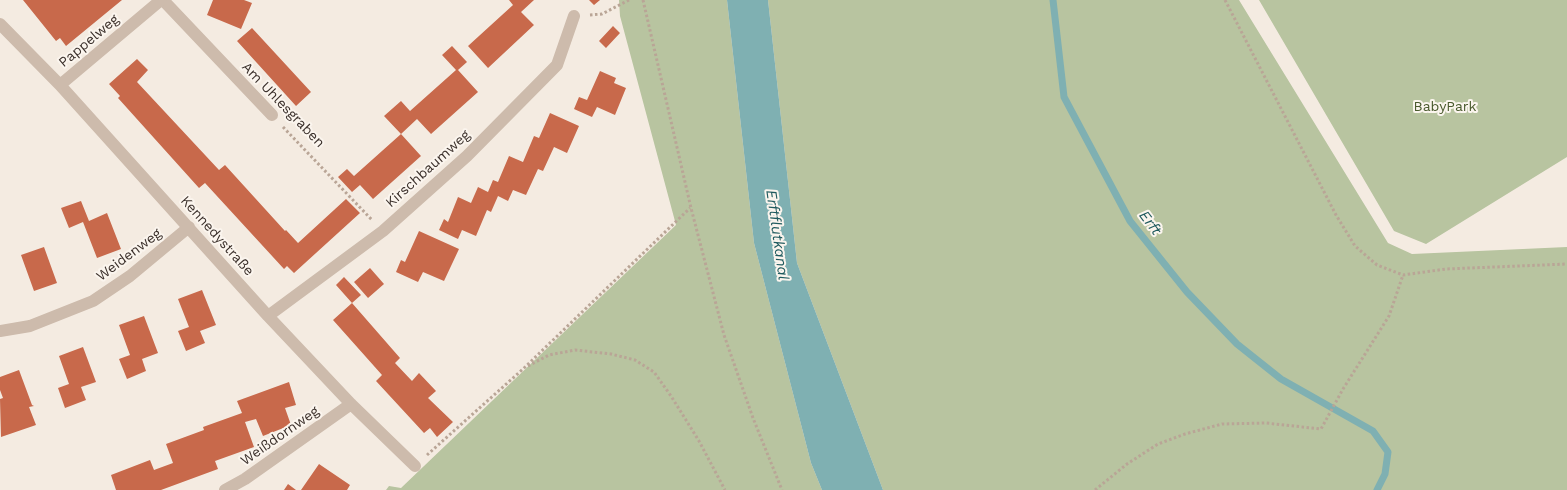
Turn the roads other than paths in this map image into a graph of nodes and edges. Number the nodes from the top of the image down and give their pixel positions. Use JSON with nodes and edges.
{"nodes":[{"id":1,"x":162,"y":0,"type":"edge"},
{"id":2,"x":574,"y":16,"type":"dead end"},
{"id":3,"x":0,"y":24,"type":"edge"},
{"id":4,"x":60,"y":86,"type":"junction"},
{"id":5,"x":272,"y":115,"type":"road end"},
{"id":6,"x":189,"y":227,"type":"junction"},
{"id":7,"x":268,"y":316,"type":"junction"},
{"id":8,"x":0,"y":331,"type":"edge"},
{"id":9,"x":352,"y":404,"type":"junction"},
{"id":10,"x":415,"y":466,"type":"road end"},
{"id":11,"x":225,"y":490,"type":"edge"}],
"edges":[{"from":1,"to":4,"type":"street","name":"Pappelweg"},
{"from":1,"to":5,"type":"street","name":"Am Uhlesgraben"},
{"from":2,"to":7,"type":"street","name":"Kirschbaumweg"},
{"from":3,"to":4,"type":"street","name":"Kennedystraße"},
{"from":4,"to":6,"type":"street","name":"Kennedystraße"},
{"from":6,"to":7,"type":"street","name":"Kennedystraße"},
{"from":6,"to":8,"type":"street","name":"Weidenweg"},
{"from":7,"to":9,"type":"street","name":"Kennedystraße"},
{"from":9,"to":10,"type":"street","name":"Kennedystraße"},
{"from":9,"to":11,"type":"street","name":"Weißdornweg"}]}
